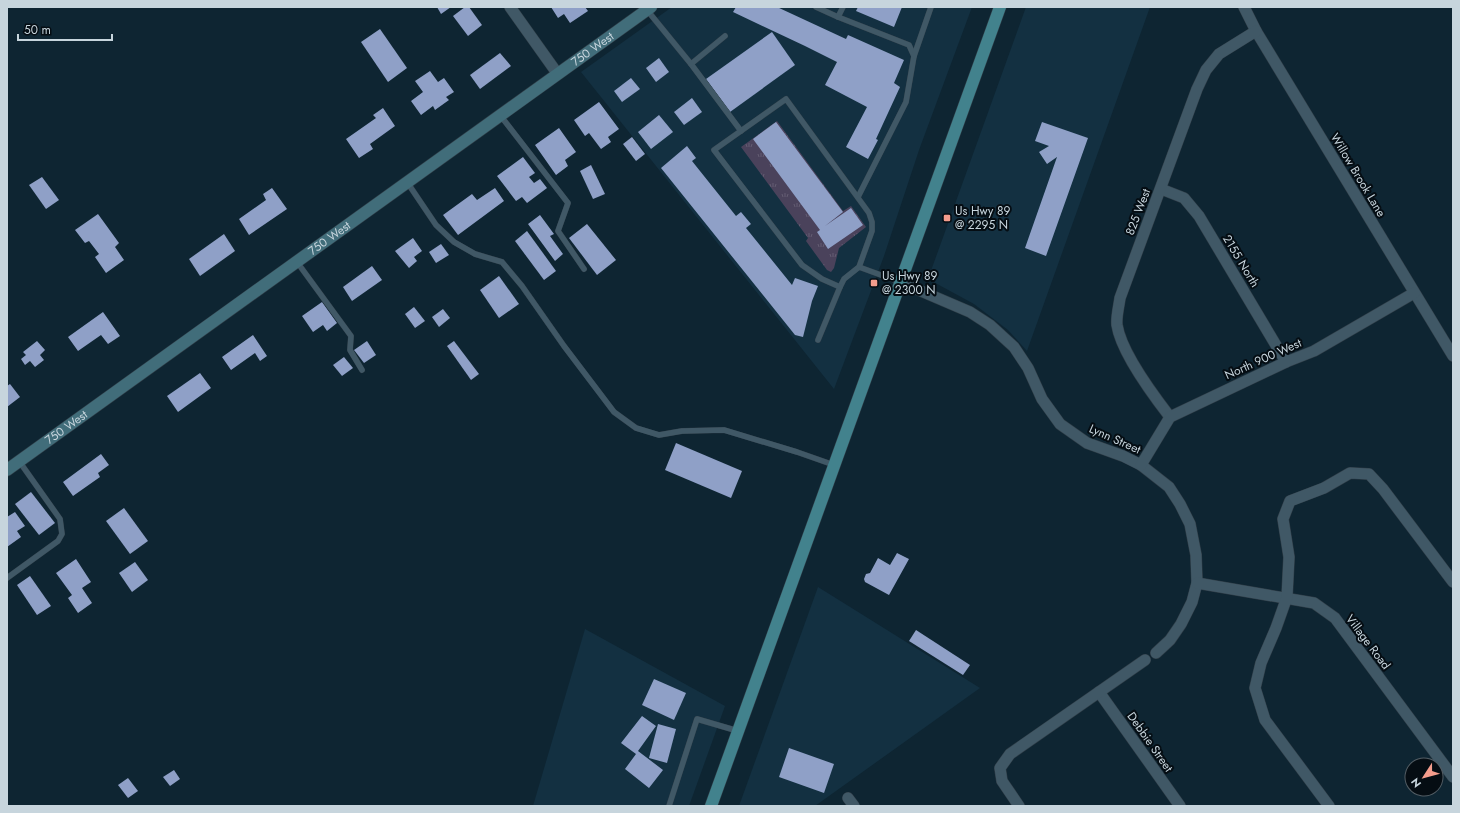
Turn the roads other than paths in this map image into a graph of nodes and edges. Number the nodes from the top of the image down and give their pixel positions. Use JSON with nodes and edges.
{"nodes":[{"id":1,"x":510,"y":7,"type":"edge"},
{"id":2,"x":816,"y":7,"type":"edge"},
{"id":3,"x":843,"y":7,"type":"edge"},
{"id":4,"x":931,"y":7,"type":"edge"},
{"id":5,"x":1000,"y":7,"type":"edge"},
{"id":6,"x":1244,"y":7,"type":"edge"},
{"id":7,"x":649,"y":8,"type":"edge"},
{"id":8,"x":838,"y":17,"type":"junction"},
{"id":9,"x":1256,"y":31,"type":"junction"},
{"id":10,"x":725,"y":36,"type":"dead end"},
{"id":11,"x":914,"y":56,"type":"junction"},
{"id":12,"x":691,"y":64,"type":"junction"},
{"id":13,"x":557,"y":73,"type":"junction"},
{"id":14,"x":500,"y":115,"type":"junction"},
{"id":15,"x":740,"y":131,"type":"junction"},
{"id":16,"x":407,"y":182,"type":"junction"},
{"id":17,"x":1161,"y":189,"type":"junction"},
{"id":18,"x":858,"y":198,"type":"junction"},
{"id":19,"x":297,"y":261,"type":"junction"},
{"id":20,"x":859,"y":267,"type":"junction"},
{"id":21,"x":584,"y":269,"type":"dead end"},
{"id":22,"x":900,"y":282,"type":"junction"},
{"id":23,"x":840,"y":286,"type":"junction"},
{"id":24,"x":1414,"y":293,"type":"junction"},
{"id":25,"x":818,"y":340,"type":"dead end"},
{"id":26,"x":1453,"y":356,"type":"edge"},
{"id":27,"x":1286,"y":362,"type":"junction"},
{"id":28,"x":362,"y":370,"type":"dead end"},
{"id":29,"x":1170,"y":417,"type":"junction"},
{"id":30,"x":19,"y":461,"type":"junction"},
{"id":31,"x":835,"y":465,"type":"junction"},
{"id":32,"x":1141,"y":465,"type":"junction"},
{"id":33,"x":7,"y":470,"type":"edge"},
{"id":34,"x":7,"y":578,"type":"edge"},
{"id":35,"x":1453,"y":582,"type":"edge"},
{"id":36,"x":1197,"y":583,"type":"junction"},
{"id":37,"x":1287,"y":597,"type":"junction"},
{"id":38,"x":1156,"y":652,"type":"dead end"},
{"id":39,"x":1145,"y":660,"type":"dead end"},
{"id":40,"x":1099,"y":692,"type":"junction"},
{"id":41,"x":738,"y":731,"type":"junction"},
{"id":42,"x":1453,"y":777,"type":"edge"},
{"id":43,"x":669,"y":806,"type":"edge"},
{"id":44,"x":711,"y":806,"type":"edge"},
{"id":45,"x":1020,"y":806,"type":"edge"},
{"id":46,"x":1180,"y":806,"type":"edge"},
{"id":47,"x":1329,"y":806,"type":"edge"}],
"edges":[{"from":1,"to":13,"type":"street"},
{"from":2,"to":8,"type":"lane"},
{"from":3,"to":8,"type":"lane"},
{"from":4,"to":11,"type":"lane"},
{"from":5,"to":22,"type":"main road"},
{"from":6,"to":9,"type":"street","name":"Willow Brook Lane"},
{"from":7,"to":12,"type":"lane"},
{"from":7,"to":13,"type":"street","name":"750 West"},
{"from":8,"to":11,"type":"lane"},
{"from":9,"to":17,"type":"street","name":"825 West"},
{"from":9,"to":24,"type":"street","name":"Willow Brook Lane"},
{"from":10,"to":12,"type":"lane"},
{"from":11,"to":18,"type":"lane"},
{"from":12,"to":15,"type":"lane"},
{"from":13,"to":14,"type":"street","name":"750 West"},
{"from":14,"to":16,"type":"street","name":"750 West"},
{"from":14,"to":21,"type":"lane"},
{"from":15,"to":18,"type":"lane"},
{"from":15,"to":23,"type":"lane"},
{"from":16,"to":19,"type":"street","name":"750 West"},
{"from":16,"to":31,"type":"lane"},
{"from":17,"to":27,"type":"street","name":"2155 North"},
{"from":17,"to":29,"type":"street","name":"825 West"},
{"from":18,"to":20,"type":"lane"},
{"from":19,"to":28,"type":"lane"},
{"from":19,"to":30,"type":"street","name":"750 West"},
{"from":20,"to":22,"type":"lane"},
{"from":20,"to":23,"type":"lane"},
{"from":22,"to":31,"type":"main road"},
{"from":22,"to":32,"type":"street","name":"Lynn Street"},
{"from":23,"to":25,"type":"lane"},
{"from":24,"to":26,"type":"street","name":"Willow Brook Lane"},
{"from":24,"to":27,"type":"street","name":"North 900 West"},
{"from":27,"to":29,"type":"street","name":"North 900 West"},
{"from":29,"to":32,"type":"street"},
{"from":30,"to":33,"type":"street","name":"750 West"},
{"from":30,"to":34,"type":"lane"},
{"from":31,"to":41,"type":"main road"},
{"from":32,"to":36,"type":"street","name":"Lynn Street"},
{"from":35,"to":37,"type":"street"},
{"from":36,"to":37,"type":"street","name":"Village Road"},
{"from":36,"to":38,"type":"street","name":"Lynn Street"},
{"from":37,"to":42,"type":"street","name":"Village Road"},
{"from":37,"to":47,"type":"street"},
{"from":39,"to":40,"type":"street"},
{"from":40,"to":45,"type":"street"},
{"from":40,"to":46,"type":"street","name":"Debbie Street"},
{"from":41,"to":43,"type":"lane"},
{"from":41,"to":44,"type":"main road"}]}
